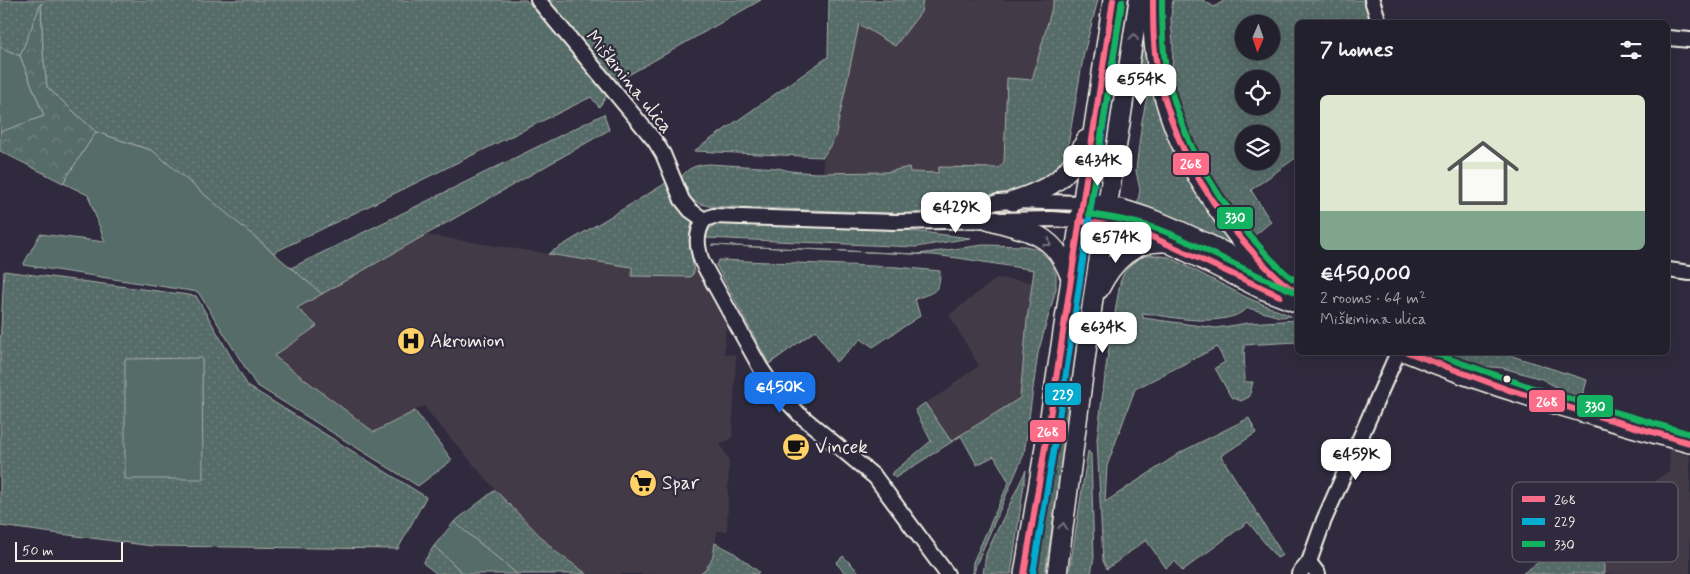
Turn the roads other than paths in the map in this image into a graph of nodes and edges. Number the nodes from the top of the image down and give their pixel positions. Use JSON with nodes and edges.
{"nodes":[{"id":1,"x":538,"y":0,"type":"edge"},
{"id":2,"x":1113,"y":0,"type":"edge"},
{"id":3,"x":1139,"y":0,"type":"edge"},
{"id":4,"x":1152,"y":0,"type":"edge"},
{"id":5,"x":1372,"y":0,"type":"edge"},
{"id":6,"x":1378,"y":20,"type":"edge"},
{"id":7,"x":1670,"y":38,"type":"edge"},
{"id":8,"x":1690,"y":40,"type":"edge"},
{"id":9,"x":1094,"y":123,"type":"junction"},
{"id":10,"x":1013,"y":201,"type":"junction"},
{"id":11,"x":1109,"y":206,"type":"junction"},
{"id":12,"x":1081,"y":212,"type":"junction"},
{"id":13,"x":987,"y":219,"type":"junction"},
{"id":14,"x":704,"y":220,"type":"junction"},
{"id":15,"x":924,"y":221,"type":"junction"},
{"id":16,"x":1106,"y":225,"type":"junction"},
{"id":17,"x":1167,"y":242,"type":"junction"},
{"id":18,"x":1670,"y":270,"type":"edge"},
{"id":19,"x":1690,"y":273,"type":"edge"},
{"id":20,"x":1071,"y":278,"type":"junction"},
{"id":21,"x":1279,"y":280,"type":"junction"},
{"id":22,"x":1295,"y":291,"type":"edge"},
{"id":23,"x":1093,"y":299,"type":"junction"},
{"id":24,"x":1295,"y":302,"type":"edge"},
{"id":25,"x":1397,"y":355,"type":"edge"},
{"id":26,"x":1414,"y":355,"type":"edge"},
{"id":27,"x":1690,"y":442,"type":"edge"},
{"id":28,"x":1309,"y":562,"type":"junction"},
{"id":29,"x":947,"y":574,"type":"edge"},
{"id":30,"x":1024,"y":574,"type":"edge"},
{"id":31,"x":1057,"y":574,"type":"edge"},
{"id":32,"x":1299,"y":574,"type":"edge"},
{"id":33,"x":1318,"y":574,"type":"edge"}],
"edges":[{"from":1,"to":14,"type":"street","name":"Miškinina ulica"},
{"from":2,"to":9,"type":"main road"},
{"from":11,"to":3,"type":"main road","one_way":true},
{"from":4,"to":21,"type":"main road"},
{"from":5,"to":6,"type":"street"},
{"from":7,"to":8,"type":"street"},
{"from":9,"to":10,"type":"main road"},
{"from":9,"to":12,"type":"main road"},
{"from":10,"to":12,"type":"street"},
{"from":10,"to":15,"type":"street"},
{"from":11,"to":12,"type":"main road"},
{"from":11,"to":16,"type":"main road"},
{"from":11,"to":21,"type":"main road"},
{"from":12,"to":13,"type":"street"},
{"from":12,"to":16,"type":"main road"},
{"from":12,"to":20,"type":"main road"},
{"from":13,"to":15,"type":"street"},
{"from":13,"to":20,"type":"main road","one_way":true},
{"from":14,"to":15,"type":"street"},
{"from":14,"to":29,"type":"street"},
{"from":16,"to":17,"type":"main road"},
{"from":16,"to":23,"type":"main road"},
{"from":17,"to":23,"type":"main road"},
{"from":17,"to":24,"type":"main road"},
{"from":18,"to":19,"type":"street"},
{"from":20,"to":30,"type":"main road"},
{"from":21,"to":22,"type":"main road"},
{"from":31,"to":23,"type":"main road","one_way":true},
{"from":25,"to":28,"type":"street"},
{"from":26,"to":27,"type":"main road"},
{"from":28,"to":32,"type":"street"},
{"from":28,"to":33,"type":"street"}]}
